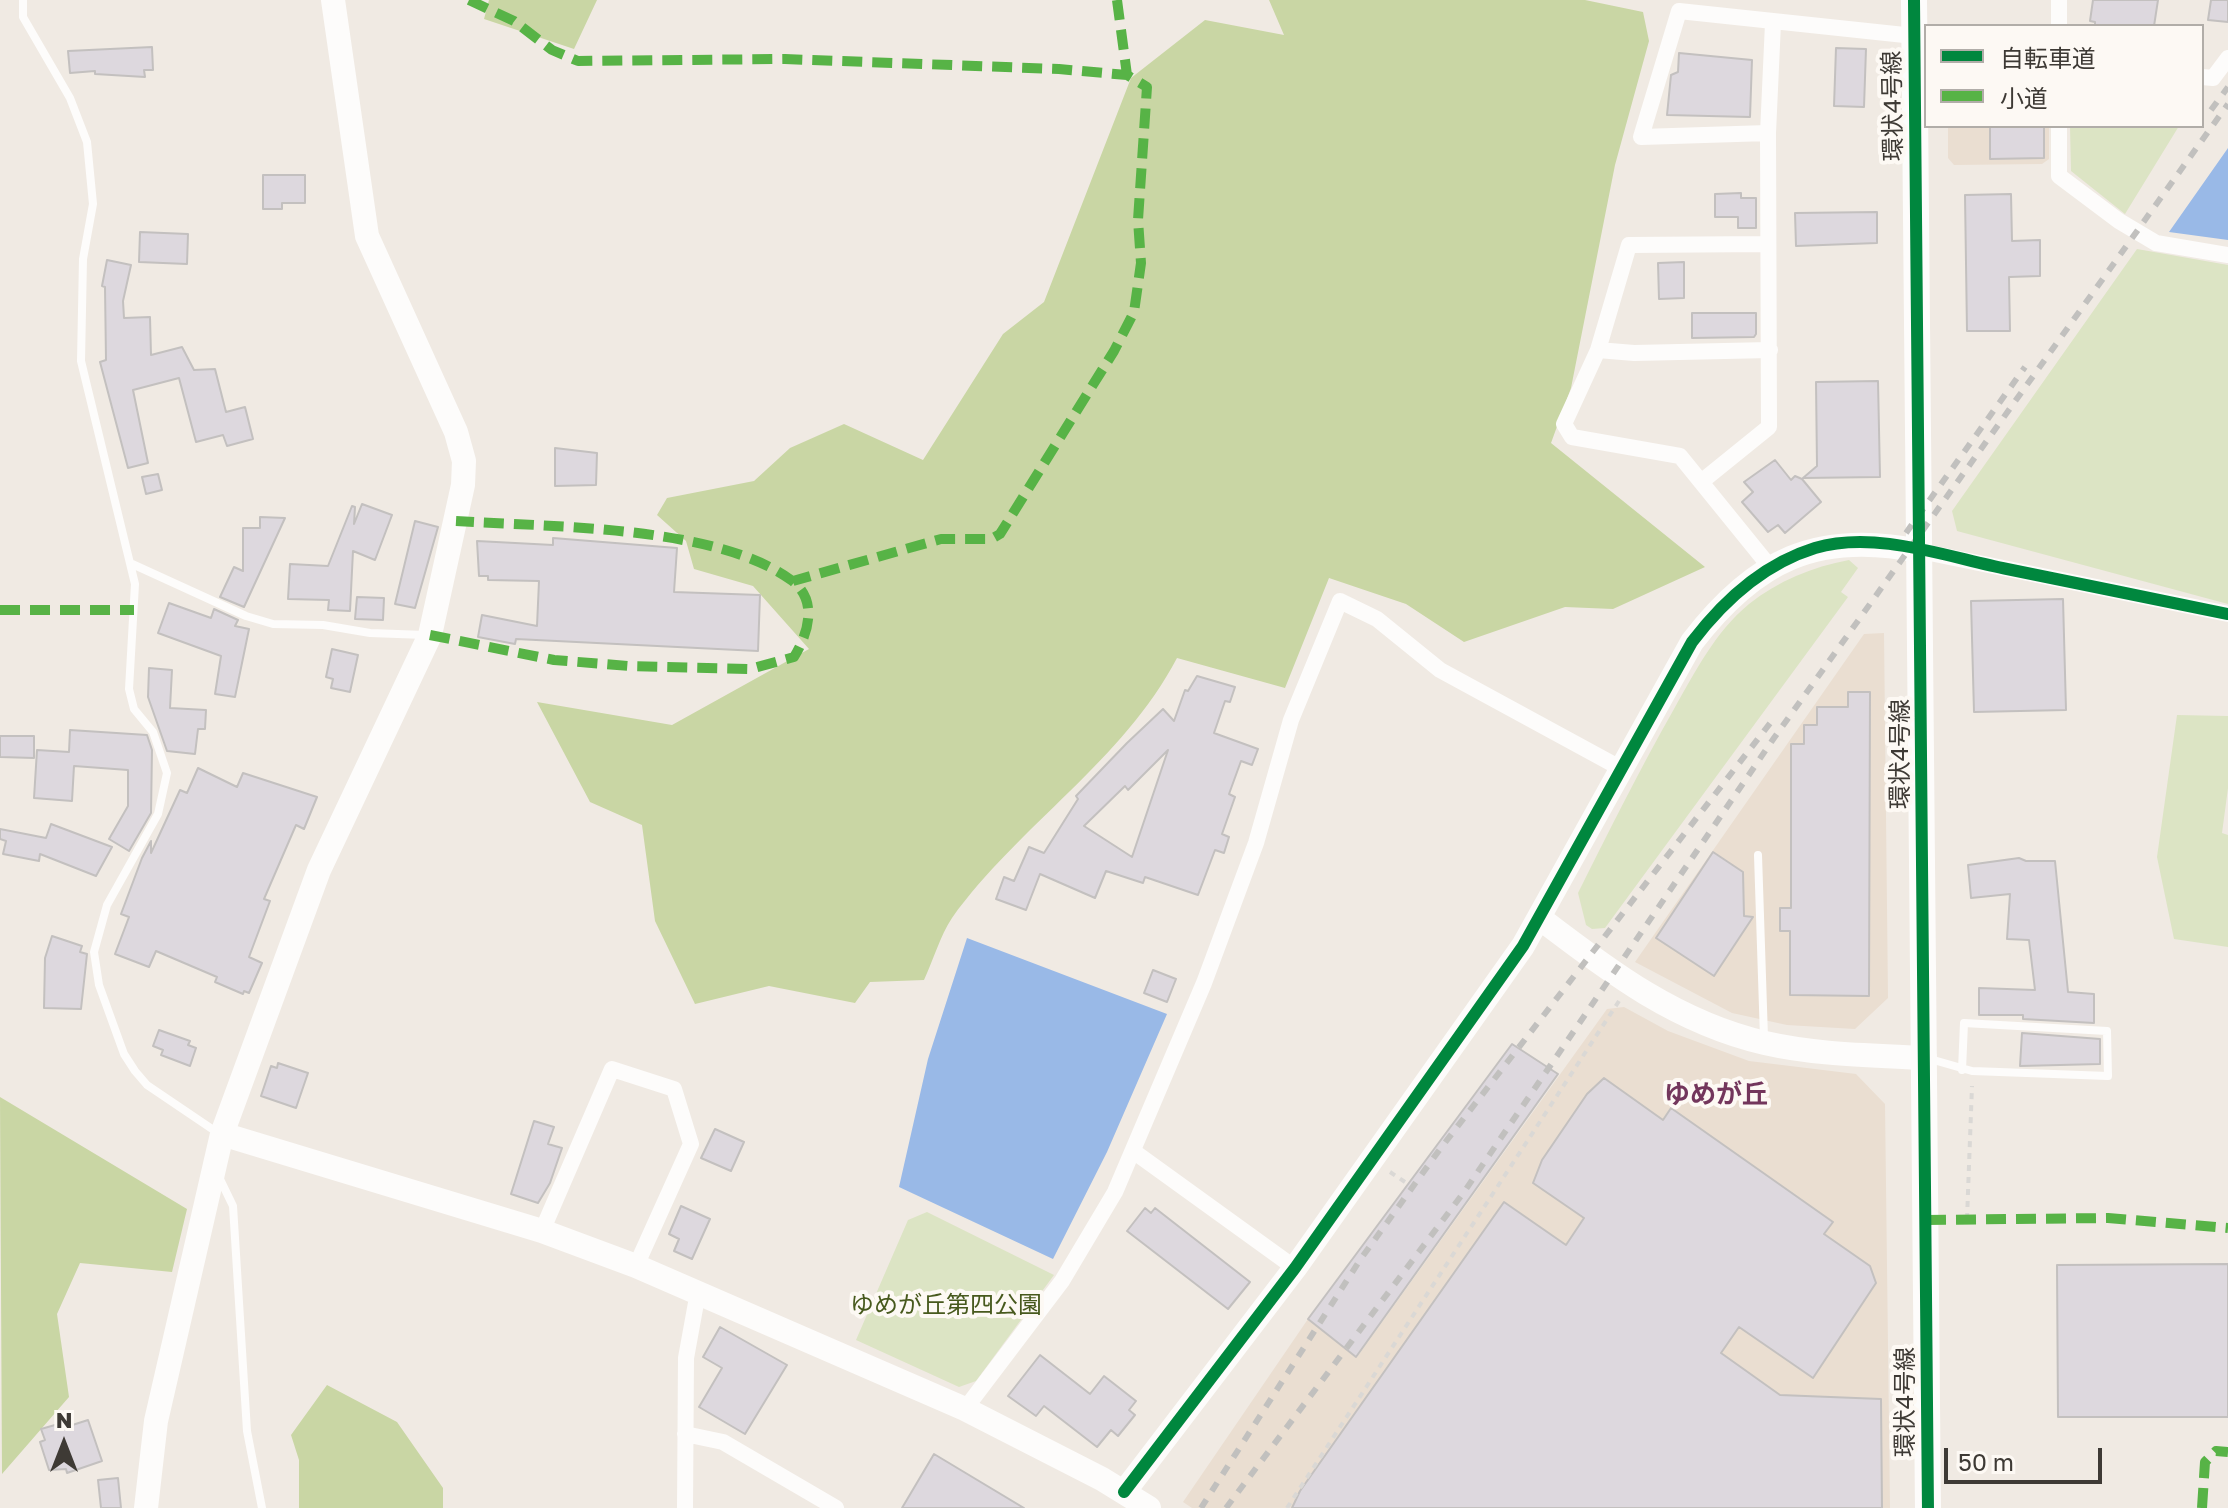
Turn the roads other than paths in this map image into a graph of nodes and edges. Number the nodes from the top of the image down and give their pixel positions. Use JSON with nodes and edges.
{"nodes":[{"id":1,"x":23,"y":0,"type":"edge"},
{"id":2,"x":333,"y":0,"type":"edge"},
{"id":3,"x":1914,"y":0,"type":"edge"},
{"id":4,"x":2059,"y":0,"type":"edge"},
{"id":5,"x":1773,"y":23,"type":"junction"},
{"id":6,"x":2059,"y":24,"type":"edge"},
{"id":7,"x":1914,"y":36,"type":"junction"},
{"id":8,"x":2228,"y":58,"type":"edge"},
{"id":9,"x":2204,"y":77,"type":"edge"},
{"id":10,"x":2059,"y":128,"type":"edge"},
{"id":11,"x":1768,"y":133,"type":"junction"},
{"id":12,"x":1768,"y":244,"type":"junction"},
{"id":13,"x":2228,"y":255,"type":"edge"},
{"id":14,"x":1598,"y":350,"type":"junction"},
{"id":15,"x":1770,"y":350,"type":"junction"},
{"id":16,"x":1701,"y":482,"type":"junction"},
{"id":17,"x":1920,"y":551,"type":"junction"},
{"id":18,"x":130,"y":563,"type":"junction"},
{"id":19,"x":1770,"y":567,"type":"junction"},
{"id":20,"x":2228,"y":614,"type":"edge"},
{"id":21,"x":430,"y":635,"type":"junction"},
{"id":22,"x":1622,"y":769,"type":"junction"},
{"id":23,"x":1758,"y":855,"type":"dead end"},
{"id":24,"x":1541,"y":919,"type":"junction"},
{"id":25,"x":1764,"y":1043,"type":"junction"},
{"id":26,"x":1925,"y":1058,"type":"junction"},
{"id":27,"x":1967,"y":1071,"type":"junction"},
{"id":28,"x":222,"y":1134,"type":"junction"},
{"id":29,"x":1133,"y":1151,"type":"junction"},
{"id":30,"x":214,"y":1167,"type":"junction"},
{"id":31,"x":542,"y":1231,"type":"junction"},
{"id":32,"x":636,"y":1266,"type":"junction"},
{"id":33,"x":1295,"y":1268,"type":"junction"},
{"id":34,"x":698,"y":1292,"type":"junction"},
{"id":35,"x":965,"y":1409,"type":"junction"},
{"id":36,"x":685,"y":1434,"type":"junction"},
{"id":37,"x":1124,"y":1492,"type":"junction"},
{"id":38,"x":146,"y":1508,"type":"edge"},
{"id":39,"x":262,"y":1508,"type":"edge"},
{"id":40,"x":685,"y":1508,"type":"edge"},
{"id":41,"x":836,"y":1508,"type":"edge"},
{"id":42,"x":1149,"y":1508,"type":"edge"},
{"id":43,"x":1928,"y":1508,"type":"edge"}],
"edges":[{"from":1,"to":18,"type":"lane"},
{"from":2,"to":21,"type":"street"},
{"from":3,"to":7,"type":"main road","name":"環状4号線"},
{"from":4,"to":6,"type":"street"},
{"from":5,"to":7,"type":"street"},
{"from":5,"to":11,"type":"street"},
{"from":5,"to":11,"type":"street"},
{"from":7,"to":17,"type":"main road","name":"環状4号線"},
{"from":8,"to":9,"type":"street"},
{"from":10,"to":13,"type":"street"},
{"from":11,"to":12,"type":"street"},
{"from":12,"to":14,"type":"street"},
{"from":12,"to":15,"type":"street"},
{"from":14,"to":15,"type":"street"},
{"from":14,"to":16,"type":"street"},
{"from":15,"to":16,"type":"street"},
{"from":16,"to":19,"type":"street"},
{"from":17,"to":19,"type":"street"},
{"from":17,"to":20,"type":"street"},
{"from":17,"to":26,"type":"main road","name":"環状4号線"},
{"from":18,"to":21,"type":"lane"},
{"from":18,"to":28,"type":"lane"},
{"from":19,"to":22,"type":"street"},
{"from":21,"to":28,"type":"street"},
{"from":22,"to":24,"type":"street"},
{"from":22,"to":29,"type":"street"},
{"from":23,"to":25,"type":"lane"},
{"from":24,"to":25,"type":"street"},
{"from":24,"to":33,"type":"street"},
{"from":25,"to":26,"type":"street"},
{"from":26,"to":27,"type":"lane"},
{"from":26,"to":43,"type":"main road","name":"環状4号線"},
{"from":27,"to":27,"type":"lane"},
{"from":28,"to":30,"type":"street"},
{"from":28,"to":31,"type":"street"},
{"from":29,"to":33,"type":"street"},
{"from":29,"to":35,"type":"street"},
{"from":30,"to":38,"type":"street"},
{"from":30,"to":39,"type":"lane"},
{"from":31,"to":32,"type":"street"},
{"from":31,"to":32,"type":"street"},
{"from":32,"to":34,"type":"street"},
{"from":33,"to":37,"type":"street"},
{"from":34,"to":35,"type":"street"},
{"from":34,"to":36,"type":"street"},
{"from":35,"to":37,"type":"street"},
{"from":36,"to":40,"type":"street"},
{"from":36,"to":41,"type":"street"},
{"from":37,"to":42,"type":"street"}]}
